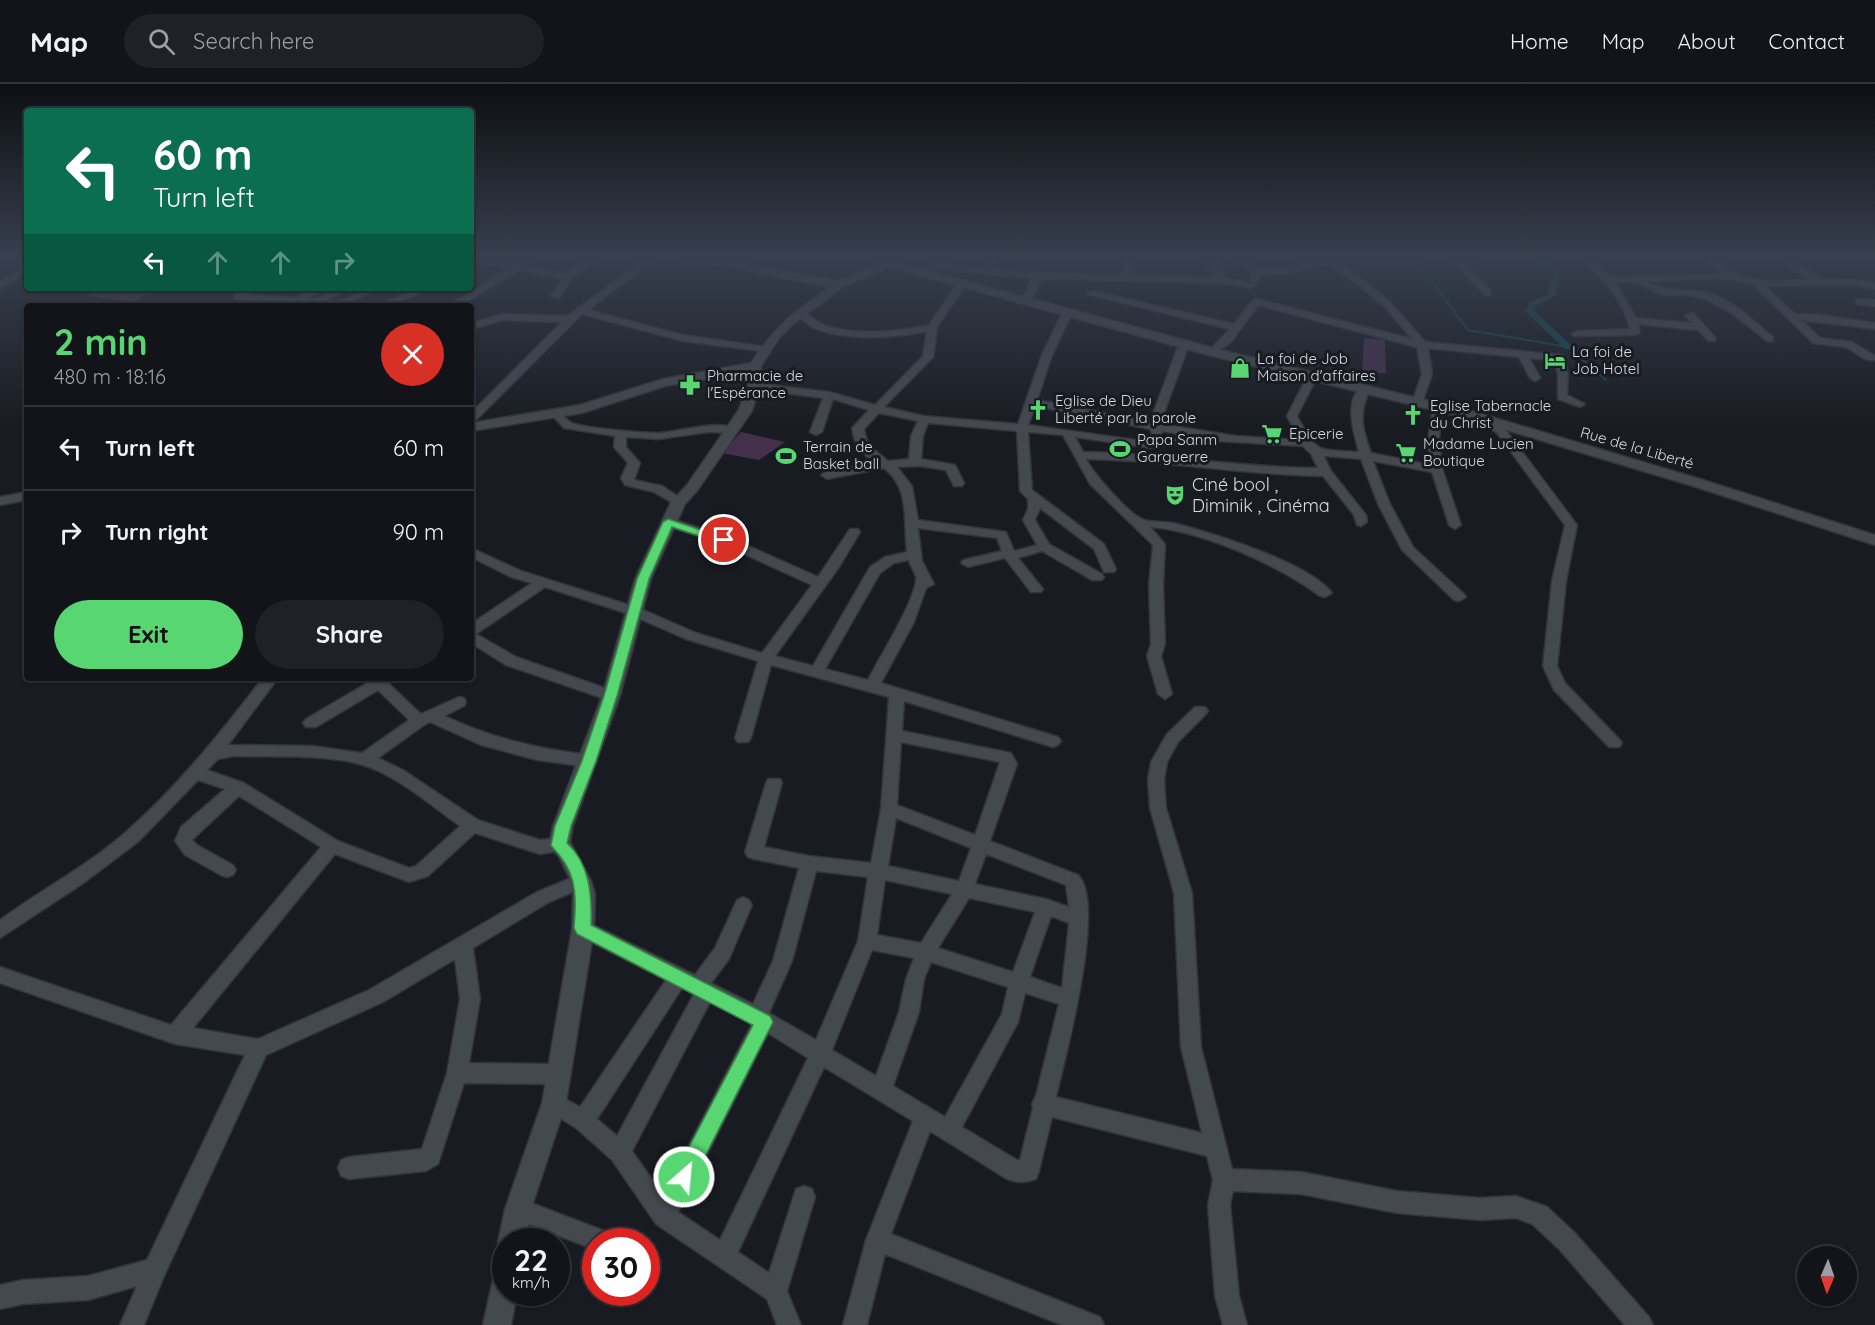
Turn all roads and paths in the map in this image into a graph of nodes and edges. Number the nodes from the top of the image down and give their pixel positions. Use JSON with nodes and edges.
{"nodes":[{"id":1,"x":578,"y":313,"type":"edge"},
{"id":2,"x":587,"y":313,"type":"edge"},
{"id":3,"x":801,"y":313,"type":"joint"},
{"id":4,"x":942,"y":313,"type":"edge"},
{"id":5,"x":1067,"y":313,"type":"edge"},
{"id":6,"x":1075,"y":313,"type":"edge"},
{"id":7,"x":1175,"y":313,"type":"edge"},
{"id":8,"x":1247,"y":313,"type":"edge"},
{"id":9,"x":1298,"y":313,"type":"edge"},
{"id":10,"x":1395,"y":313,"type":"edge"},
{"id":11,"x":1630,"y":313,"type":"edge"},
{"id":12,"x":1736,"y":313,"type":"edge"},
{"id":13,"x":1788,"y":313,"type":"edge"},
{"id":14,"x":1690,"y":315,"type":"dead end"},
{"id":15,"x":1791,"y":317,"type":"junction"},
{"id":16,"x":570,"y":319,"type":"junction"},
{"id":17,"x":1634,"y":321,"type":"junction"},
{"id":18,"x":474,"y":325,"type":"edge"},
{"id":19,"x":1875,"y":326,"type":"edge"},
{"id":20,"x":932,"y":327,"type":"junction"},
{"id":21,"x":1235,"y":327,"type":"junction"},
{"id":22,"x":1702,"y":327,"type":"junction"},
{"id":23,"x":1577,"y":334,"type":"dead end"},
{"id":24,"x":1712,"y":339,"type":"dead end"},
{"id":25,"x":1770,"y":339,"type":"dead end"},
{"id":26,"x":1185,"y":344,"type":"junction"},
{"id":27,"x":1422,"y":345,"type":"junction"},
{"id":28,"x":765,"y":350,"type":"junction"},
{"id":29,"x":1213,"y":352,"type":"junction"},
{"id":30,"x":1522,"y":353,"type":"junction"},
{"id":31,"x":1850,"y":358,"type":"dead end"},
{"id":32,"x":1873,"y":358,"type":"edge"},
{"id":33,"x":896,"y":370,"type":"dead end"},
{"id":34,"x":755,"y":376,"type":"junction"},
{"id":35,"x":909,"y":377,"type":"junction"},
{"id":36,"x":1312,"y":377,"type":"junction"},
{"id":37,"x":1535,"y":378,"type":"dead end"},
{"id":38,"x":1365,"y":389,"type":"junction"},
{"id":39,"x":829,"y":395,"type":"junction"},
{"id":40,"x":1030,"y":402,"type":"junction"},
{"id":41,"x":1417,"y":403,"type":"junction"},
{"id":42,"x":1580,"y":404,"type":"dead end"},
{"id":43,"x":1438,"y":407,"type":"junction"},
{"id":44,"x":877,"y":409,"type":"junction"},
{"id":45,"x":556,"y":414,"type":"junction"},
{"id":46,"x":474,"y":416,"type":"edge"},
{"id":47,"x":924,"y":419,"type":"junction"},
{"id":48,"x":1486,"y":422,"type":"junction"},
{"id":49,"x":1154,"y":425,"type":"junction"},
{"id":50,"x":474,"y":427,"type":"edge"},
{"id":51,"x":1022,"y":428,"type":"junction"},
{"id":52,"x":731,"y":430,"type":"junction"},
{"id":53,"x":816,"y":432,"type":"dead end"},
{"id":54,"x":1066,"y":432,"type":"junction"},
{"id":55,"x":621,"y":433,"type":"junction"},
{"id":56,"x":1224,"y":437,"type":"junction"},
{"id":57,"x":1159,"y":443,"type":"junction"},
{"id":58,"x":1306,"y":443,"type":"junction"},
{"id":59,"x":1316,"y":452,"type":"junction"},
{"id":60,"x":1078,"y":455,"type":"junction"},
{"id":61,"x":1366,"y":456,"type":"junction"},
{"id":62,"x":915,"y":463,"type":"junction"},
{"id":63,"x":888,"y":464,"type":"junction"},
{"id":64,"x":1434,"y":469,"type":"junction"},
{"id":65,"x":1326,"y":472,"type":"junction"},
{"id":66,"x":827,"y":475,"type":"dead end"},
{"id":67,"x":958,"y":483,"type":"dead end"},
{"id":68,"x":24,"y":497,"type":"edge"},
{"id":69,"x":1034,"y":499,"type":"junction"},
{"id":70,"x":0,"y":501,"type":"edge"},
{"id":71,"x":678,"y":502,"type":"junction"},
{"id":72,"x":668,"y":522,"type":"junction"},
{"id":73,"x":1360,"y":522,"type":"dead end"},
{"id":74,"x":912,"y":523,"type":"junction"},
{"id":75,"x":1141,"y":523,"type":"junction"},
{"id":76,"x":1455,"y":525,"type":"dead end"},
{"id":77,"x":854,"y":532,"type":"dead end"},
{"id":78,"x":1875,"y":540,"type":"edge"},
{"id":79,"x":1044,"y":547,"type":"junction"},
{"id":80,"x":474,"y":554,"type":"edge"},
{"id":81,"x":913,"y":555,"type":"junction"},
{"id":82,"x":1009,"y":555,"type":"junction"},
{"id":83,"x":968,"y":563,"type":"dead end"},
{"id":84,"x":1109,"y":569,"type":"dead end"},
{"id":85,"x":1096,"y":577,"type":"dead end"},
{"id":86,"x":543,"y":583,"type":"junction"},
{"id":87,"x":819,"y":583,"type":"junction"},
{"id":88,"x":1036,"y":589,"type":"dead end"},
{"id":89,"x":1325,"y":593,"type":"dead end"},
{"id":90,"x":1459,"y":597,"type":"dead end"},
{"id":91,"x":634,"y":611,"type":"junction"},
{"id":92,"x":474,"y":629,"type":"edge"},
{"id":93,"x":474,"y":639,"type":"edge"},
{"id":94,"x":766,"y":658,"type":"junction"},
{"id":95,"x":817,"y":671,"type":"junction"},
{"id":96,"x":269,"y":681,"type":"edge"},
{"id":97,"x":378,"y":681,"type":"edge"},
{"id":98,"x":381,"y":681,"type":"edge"},
{"id":99,"x":872,"y":686,"type":"junction"},
{"id":100,"x":897,"y":694,"type":"junction"},
{"id":101,"x":1166,"y":694,"type":"dead end"},
{"id":102,"x":611,"y":696,"type":"junction"},
{"id":103,"x":459,"y":702,"type":"dead end"},
{"id":104,"x":1200,"y":711,"type":"dead end"},
{"id":105,"x":425,"y":719,"type":"junction"},
{"id":106,"x":311,"y":723,"type":"dead end"},
{"id":107,"x":894,"y":735,"type":"junction"},
{"id":108,"x":743,"y":738,"type":"dead end"},
{"id":109,"x":1053,"y":741,"type":"dead end"},
{"id":110,"x":1614,"y":744,"type":"dead end"},
{"id":111,"x":213,"y":754,"type":"junction"},
{"id":112,"x":365,"y":759,"type":"junction"},
{"id":113,"x":589,"y":761,"type":"junction"},
{"id":114,"x":193,"y":772,"type":"junction"},
{"id":115,"x":774,"y":783,"type":"dead end"},
{"id":116,"x":238,"y":787,"type":"junction"},
{"id":117,"x":889,"y":809,"type":"junction"},
{"id":118,"x":472,"y":825,"type":"junction"},
{"id":119,"x":982,"y":844,"type":"junction"},
{"id":120,"x":559,"y":845,"type":"junction"},
{"id":121,"x":332,"y":846,"type":"junction"},
{"id":122,"x":808,"y":863,"type":"junction"},
{"id":123,"x":227,"y":870,"type":"dead end"},
{"id":124,"x":878,"y":871,"type":"junction"},
{"id":125,"x":581,"y":881,"type":"junction"},
{"id":126,"x":964,"y":890,"type":"junction"},
{"id":127,"x":743,"y":905,"type":"dead end"},
{"id":128,"x":1046,"y":907,"type":"junction"},
{"id":129,"x":1079,"y":918,"type":"junction"},
{"id":130,"x":583,"y":928,"type":"junction"},
{"id":131,"x":0,"y":930,"type":"edge"},
{"id":132,"x":867,"y":941,"type":"junction"},
{"id":133,"x":463,"y":945,"type":"junction"},
{"id":134,"x":925,"y":952,"type":"junction"},
{"id":135,"x":0,"y":975,"type":"edge"},
{"id":136,"x":679,"y":976,"type":"junction"},
{"id":137,"x":1018,"y":983,"type":"junction"},
{"id":138,"x":702,"y":989,"type":"junction"},
{"id":139,"x":1070,"y":999,"type":"junction"},
{"id":140,"x":760,"y":1019,"type":"junction"},
{"id":141,"x":175,"y":1035,"type":"junction"},
{"id":142,"x":259,"y":1048,"type":"junction"},
{"id":143,"x":820,"y":1055,"type":"junction"},
{"id":144,"x":457,"y":1073,"type":"junction"},
{"id":145,"x":558,"y":1074,"type":"junction"},
{"id":146,"x":882,"y":1090,"type":"junction"},
{"id":147,"x":554,"y":1103,"type":"junction"},
{"id":148,"x":1042,"y":1104,"type":"junction"},
{"id":149,"x":925,"y":1116,"type":"junction"},
{"id":150,"x":583,"y":1121,"type":"junction"},
{"id":151,"x":949,"y":1131,"type":"junction"},
{"id":152,"x":1215,"y":1147,"type":"junction"},
{"id":153,"x":620,"y":1152,"type":"junction"},
{"id":154,"x":349,"y":1168,"type":"dead end"},
{"id":155,"x":1224,"y":1180,"type":"junction"},
{"id":156,"x":804,"y":1197,"type":"dead end"},
{"id":157,"x":518,"y":1209,"type":"junction"},
{"id":158,"x":664,"y":1216,"type":"junction"},
{"id":159,"x":515,"y":1228,"type":"edge"},
{"id":160,"x":582,"y":1234,"type":"edge"},
{"id":161,"x":876,"y":1240,"type":"junction"},
{"id":162,"x":724,"y":1257,"type":"junction"},
{"id":163,"x":155,"y":1269,"type":"junction"},
{"id":164,"x":775,"y":1291,"type":"junction"},
{"id":165,"x":0,"y":1297,"type":"edge"},
{"id":166,"x":500,"y":1306,"type":"edge"},
{"id":167,"x":132,"y":1325,"type":"edge"},
{"id":168,"x":497,"y":1325,"type":"edge"},
{"id":169,"x":789,"y":1325,"type":"edge"},
{"id":170,"x":855,"y":1325,"type":"edge"},
{"id":171,"x":1092,"y":1325,"type":"edge"},
{"id":172,"x":1235,"y":1325,"type":"edge"},
{"id":173,"x":1641,"y":1325,"type":"edge"}],
"edges":[{"from":1,"to":16,"type":"street"},
{"from":2,"to":28,"type":"street"},
{"from":3,"to":20,"type":"street"},
{"from":3,"to":28,"type":"street"},
{"from":4,"to":20,"type":"street"},
{"from":5,"to":40,"type":"street"},
{"from":6,"to":26,"type":"street","name":"Rue de la Liberté"},
{"from":7,"to":21,"type":"street"},
{"from":8,"to":21,"type":"street"},
{"from":9,"to":27,"type":"street"},
{"from":10,"to":27,"type":"street"},
{"from":11,"to":17,"type":"street"},
{"from":12,"to":25,"type":"street"},
{"from":13,"to":15,"type":"street"},
{"from":14,"to":22,"type":"street"},
{"from":15,"to":19,"type":"street"},
{"from":15,"to":32,"type":"street"},
{"from":16,"to":18,"type":"street"},
{"from":16,"to":46,"type":"street"},
{"from":17,"to":22,"type":"street"},
{"from":17,"to":23,"type":"street"},
{"from":20,"to":35,"type":"street"},
{"from":21,"to":29,"type":"street"},
{"from":22,"to":24,"type":"street"},
{"from":26,"to":29,"type":"street","name":"Rue de la Liberté"},
{"from":26,"to":49,"type":"street"},
{"from":27,"to":30,"type":"street"},
{"from":27,"to":41,"type":"street"},
{"from":28,"to":34,"type":"street"},
{"from":29,"to":36,"type":"street","name":"Rue de la Liberté"},
{"from":30,"to":37,"type":"street"},
{"from":30,"to":42,"type":"street"},
{"from":31,"to":32,"type":"street"},
{"from":33,"to":35,"type":"street"},
{"from":34,"to":39,"type":"street"},
{"from":34,"to":45,"type":"street"},
{"from":34,"to":52,"type":"street"},
{"from":35,"to":44,"type":"street"},
{"from":36,"to":38,"type":"street","name":"Rue de la Liberté"},
{"from":36,"to":58,"type":"street"},
{"from":38,"to":41,"type":"street","name":"Rue de la Liberté"},
{"from":38,"to":61,"type":"street"},
{"from":39,"to":44,"type":"street"},
{"from":39,"to":53,"type":"street"},
{"from":40,"to":49,"type":"street"},
{"from":40,"to":51,"type":"street"},
{"from":41,"to":43,"type":"street","name":"Rue de la Liberté"},
{"from":43,"to":48,"type":"street","name":"Rue de la Liberté"},
{"from":43,"to":64,"type":"street"},
{"from":44,"to":47,"type":"street"},
{"from":44,"to":63,"type":"street"},
{"from":45,"to":50,"type":"street"},
{"from":45,"to":55,"type":"street"},
{"from":47,"to":51,"type":"street"},
{"from":47,"to":62,"type":"street"},
{"from":48,"to":78,"type":"street","name":"Rue de la Liberté"},
{"from":48,"to":110,"type":"street"},
{"from":49,"to":56,"type":"street"},
{"from":49,"to":57,"type":"street"},
{"from":51,"to":54,"type":"street"},
{"from":51,"to":69,"type":"street"},
{"from":52,"to":55,"type":"street"},
{"from":52,"to":71,"type":"street"},
{"from":54,"to":57,"type":"street"},
{"from":54,"to":60,"type":"street"},
{"from":55,"to":71,"type":"street"},
{"from":56,"to":57,"type":"street"},
{"from":56,"to":58,"type":"street"},
{"from":58,"to":59,"type":"street"},
{"from":59,"to":61,"type":"street"},
{"from":59,"to":65,"type":"street"},
{"from":60,"to":65,"type":"street"},
{"from":60,"to":75,"type":"street"},
{"from":61,"to":64,"type":"street"},
{"from":61,"to":90,"type":"street"},
{"from":62,"to":63,"type":"street"},
{"from":62,"to":67,"type":"street"},
{"from":63,"to":66,"type":"street"},
{"from":63,"to":74,"type":"street"},
{"from":64,"to":76,"type":"street"},
{"from":65,"to":73,"type":"street"},
{"from":68,"to":70,"type":"street"},
{"from":69,"to":79,"type":"street"},
{"from":69,"to":84,"type":"street"},
{"from":71,"to":72,"type":"street"},
{"from":72,"to":87,"type":"street"},
{"from":72,"to":91,"type":"street"},
{"from":74,"to":81,"type":"street"},
{"from":74,"to":82,"type":"street"},
{"from":75,"to":89,"type":"street"},
{"from":75,"to":101,"type":"street"},
{"from":77,"to":87,"type":"street"},
{"from":79,"to":82,"type":"street"},
{"from":79,"to":85,"type":"street"},
{"from":80,"to":86,"type":"street"},
{"from":81,"to":95,"type":"street"},
{"from":81,"to":99,"type":"street"},
{"from":82,"to":83,"type":"street"},
{"from":82,"to":88,"type":"street"},
{"from":86,"to":91,"type":"street"},
{"from":86,"to":92,"type":"street"},
{"from":87,"to":94,"type":"street"},
{"from":91,"to":94,"type":"street"},
{"from":91,"to":102,"type":"street"},
{"from":93,"to":102,"type":"street"},
{"from":94,"to":95,"type":"street"},
{"from":94,"to":108,"type":"street"},
{"from":95,"to":99,"type":"street"},
{"from":96,"to":111,"type":"street"},
{"from":97,"to":106,"type":"street"},
{"from":98,"to":105,"type":"street"},
{"from":99,"to":100,"type":"street"},
{"from":100,"to":107,"type":"street"},
{"from":100,"to":109,"type":"street"},
{"from":102,"to":113,"type":"street"},
{"from":103,"to":105,"type":"street"},
{"from":104,"to":152,"type":"street"},
{"from":105,"to":112,"type":"street"},
{"from":105,"to":113,"type":"street"},
{"from":107,"to":117,"type":"street"},
{"from":107,"to":119,"type":"street"},
{"from":111,"to":112,"type":"street"},
{"from":111,"to":114,"type":"street"},
{"from":112,"to":118,"type":"street"},
{"from":113,"to":120,"type":"street"},
{"from":114,"to":116,"type":"street"},
{"from":114,"to":131,"type":"street"},
{"from":115,"to":122,"type":"street"},
{"from":116,"to":121,"type":"street"},
{"from":116,"to":123,"type":"street"},
{"from":117,"to":119,"type":"street"},
{"from":117,"to":124,"type":"street"},
{"from":118,"to":120,"type":"street"},
{"from":118,"to":121,"type":"street"},
{"from":119,"to":126,"type":"street"},
{"from":119,"to":129,"type":"street"},
{"from":120,"to":125,"type":"street"},
{"from":121,"to":141,"type":"street"},
{"from":122,"to":124,"type":"street"},
{"from":122,"to":140,"type":"street"},
{"from":124,"to":126,"type":"street"},
{"from":124,"to":132,"type":"street"},
{"from":125,"to":130,"type":"street"},
{"from":125,"to":133,"type":"street"},
{"from":126,"to":128,"type":"street"},
{"from":126,"to":134,"type":"street"},
{"from":127,"to":138,"type":"street"},
{"from":128,"to":129,"type":"street"},
{"from":128,"to":137,"type":"street"},
{"from":129,"to":139,"type":"street"},
{"from":130,"to":136,"type":"street"},
{"from":130,"to":145,"type":"street"},
{"from":132,"to":134,"type":"street"},
{"from":132,"to":143,"type":"street"},
{"from":133,"to":142,"type":"street"},
{"from":133,"to":144,"type":"street"},
{"from":134,"to":137,"type":"street"},
{"from":134,"to":146,"type":"street"},
{"from":135,"to":141,"type":"street"},
{"from":136,"to":138,"type":"street"},
{"from":136,"to":150,"type":"street"},
{"from":137,"to":139,"type":"street"},
{"from":137,"to":151,"type":"street"},
{"from":138,"to":140,"type":"street"},
{"from":138,"to":153,"type":"street"},
{"from":139,"to":148,"type":"street"},
{"from":140,"to":143,"type":"street"},
{"from":140,"to":158,"type":"street"},
{"from":141,"to":142,"type":"street"},
{"from":142,"to":163,"type":"street"},
{"from":143,"to":146,"type":"street"},
{"from":143,"to":162,"type":"street"},
{"from":144,"to":145,"type":"street"},
{"from":144,"to":154,"type":"street"},
{"from":145,"to":147,"type":"street"},
{"from":146,"to":149,"type":"street"},
{"from":147,"to":150,"type":"street"},
{"from":147,"to":157,"type":"street"},
{"from":148,"to":151,"type":"street"},
{"from":148,"to":152,"type":"street"},
{"from":149,"to":151,"type":"street"},
{"from":149,"to":161,"type":"street"},
{"from":150,"to":153,"type":"street"},
{"from":152,"to":155,"type":"street"},
{"from":153,"to":158,"type":"street"},
{"from":155,"to":172,"type":"street"},
{"from":155,"to":173,"type":"street"},
{"from":156,"to":164,"type":"street"},
{"from":157,"to":159,"type":"street"},
{"from":157,"to":160,"type":"street"},
{"from":158,"to":162,"type":"street"},
{"from":161,"to":170,"type":"street"},
{"from":161,"to":171,"type":"street"},
{"from":162,"to":164,"type":"street"},
{"from":163,"to":165,"type":"street"},
{"from":163,"to":167,"type":"street"},
{"from":164,"to":169,"type":"street"},
{"from":166,"to":168,"type":"street"}]}
